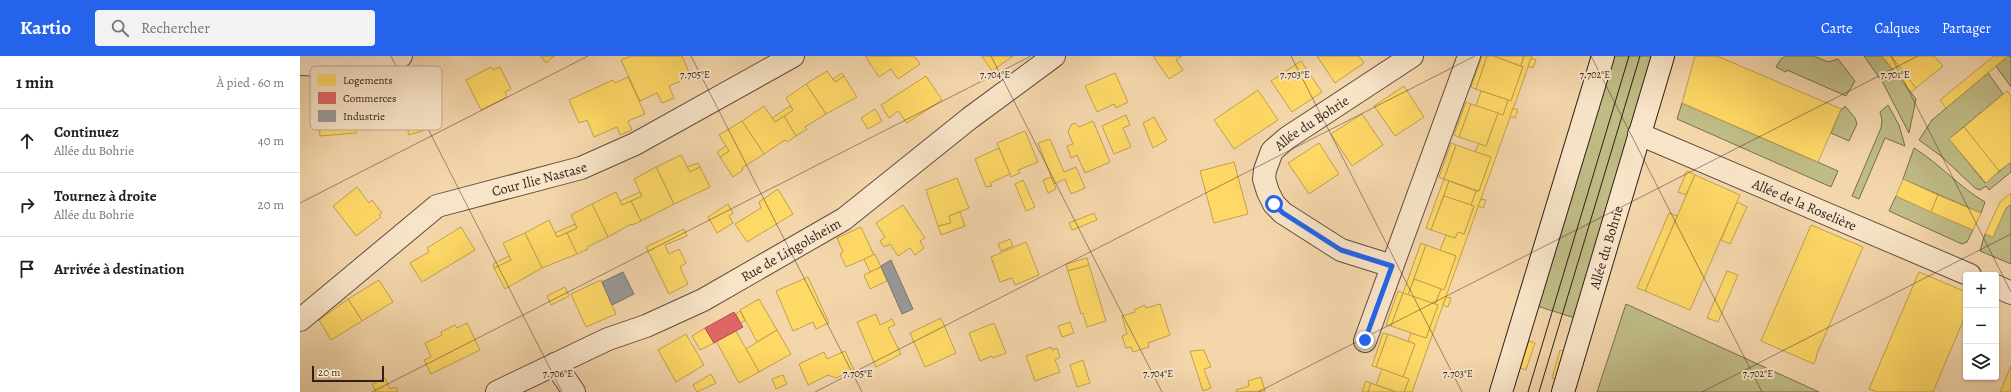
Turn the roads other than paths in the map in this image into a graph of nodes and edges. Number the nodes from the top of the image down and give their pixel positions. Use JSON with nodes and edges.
{"nodes":[{"id":1,"x":401,"y":56,"type":"edge"},
{"id":2,"x":793,"y":56,"type":"edge"},
{"id":3,"x":1054,"y":56,"type":"edge"},
{"id":4,"x":1412,"y":56,"type":"edge"},
{"id":5,"x":1469,"y":56,"type":"edge"},
{"id":6,"x":1603,"y":56,"type":"edge"},
{"id":7,"x":1663,"y":56,"type":"edge"},
{"id":8,"x":300,"y":64,"type":"edge"},
{"id":9,"x":1639,"y":134,"type":"junction"},
{"id":10,"x":1392,"y":266,"type":"junction"},
{"id":11,"x":1963,"y":272,"type":"edge"},
{"id":12,"x":1999,"y":287,"type":"edge"},
{"id":13,"x":2011,"y":293,"type":"edge"},
{"id":14,"x":300,"y":320,"type":"edge"},
{"id":15,"x":1365,"y":340,"type":"dead end"},
{"id":16,"x":555,"y":364,"type":"junction"},
{"id":17,"x":497,"y":392,"type":"edge"},
{"id":18,"x":574,"y":392,"type":"edge"},
{"id":19,"x":1501,"y":392,"type":"edge"},
{"id":20,"x":1563,"y":392,"type":"edge"}],
"edges":[{"from":1,"to":8,"type":"street"},
{"from":2,"to":14,"type":"street","name":"Cour Ilie Nastase"},
{"from":3,"to":16,"type":"street","name":"Rue de Lingolsheim"},
{"from":4,"to":10,"type":"street","name":"Allée du Bohrie"},
{"from":5,"to":10,"type":"street"},
{"from":6,"to":19,"type":"street"},
{"from":7,"to":9,"type":"street","name":"Allée du Bohrie"},
{"from":9,"to":11,"type":"street","name":"Allée de la Roselière"},
{"from":9,"to":20,"type":"street","name":"Allée du Bohrie"},
{"from":10,"to":15,"type":"street"},
{"from":12,"to":13,"type":"street"},
{"from":16,"to":17,"type":"street","name":"Rue de Lingolsheim"},
{"from":16,"to":18,"type":"street"}]}
